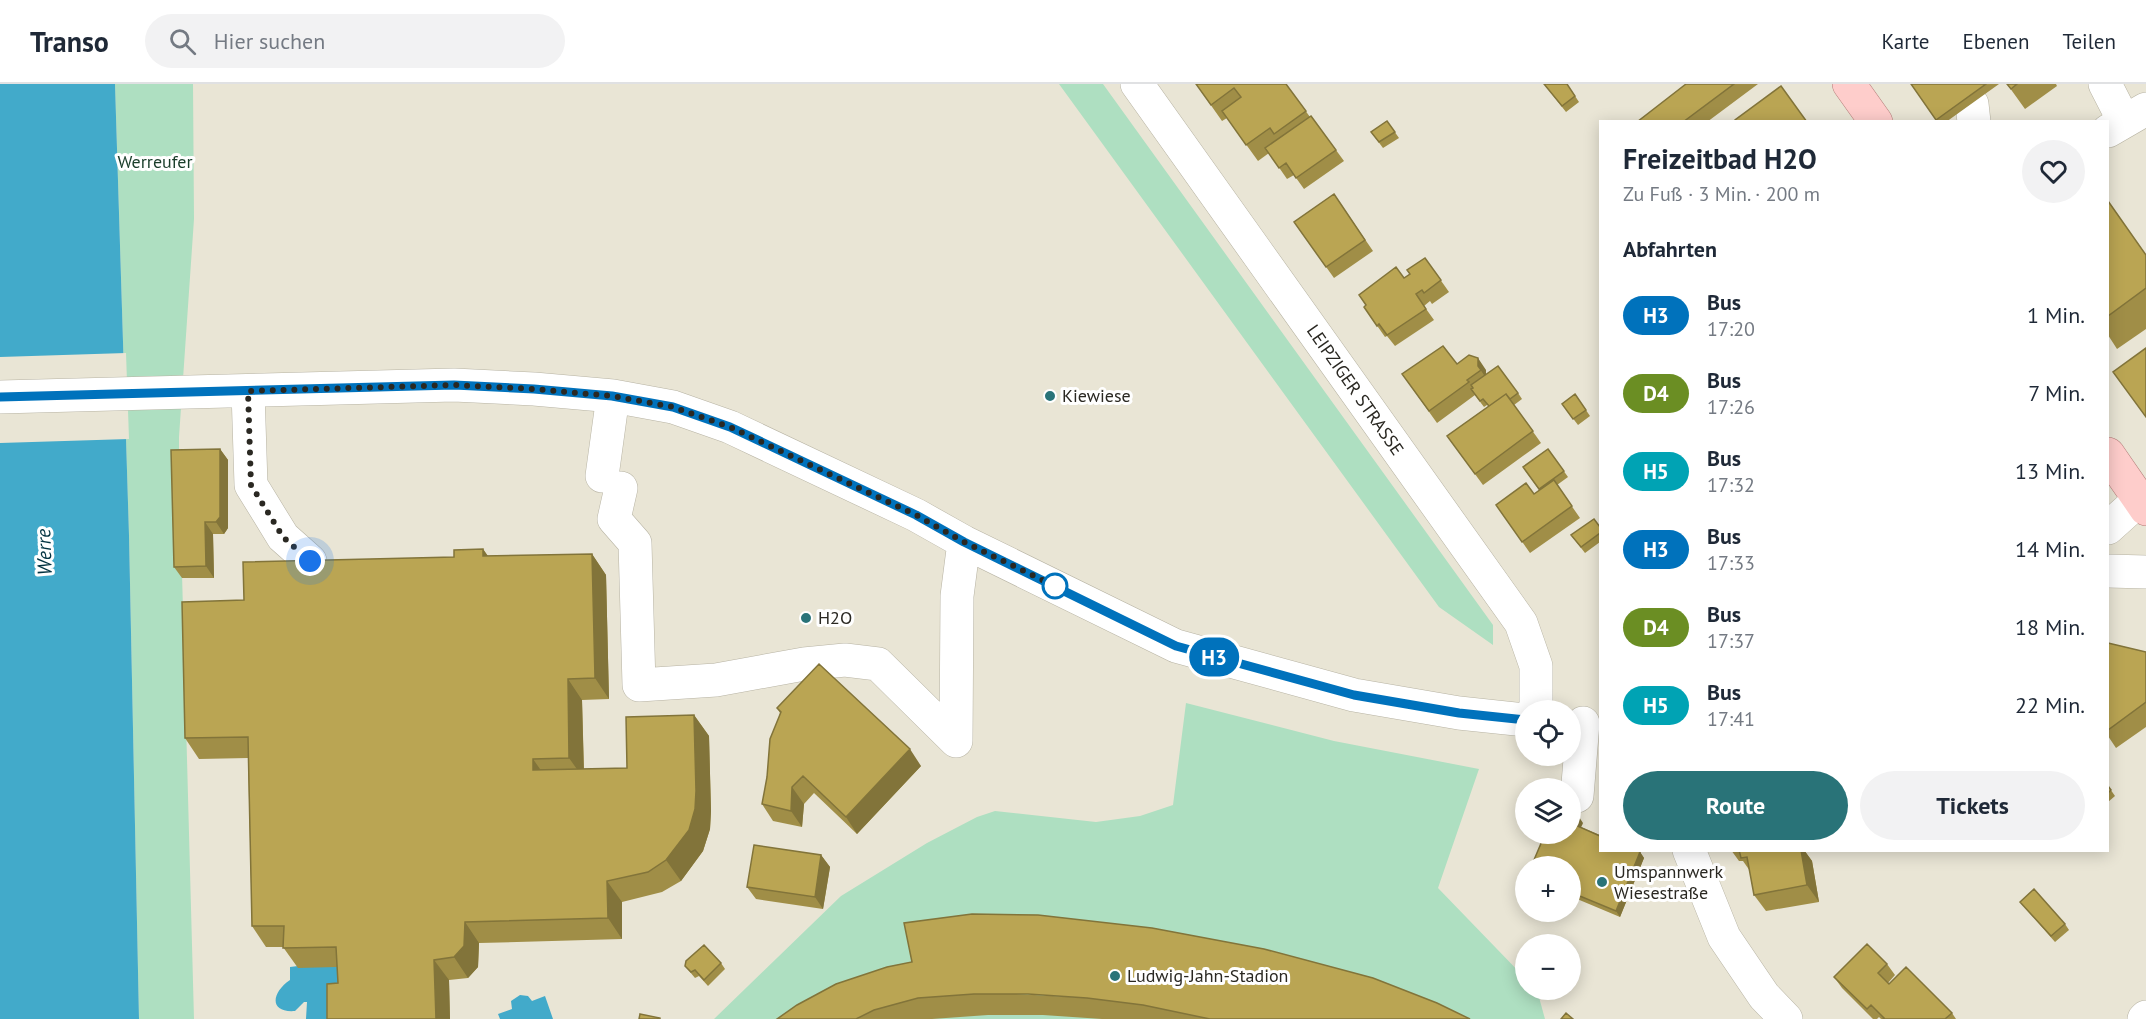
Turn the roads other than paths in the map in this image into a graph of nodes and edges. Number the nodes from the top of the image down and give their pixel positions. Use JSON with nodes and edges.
{"nodes":[{"id":1,"x":1137,"y":84,"type":"edge"},
{"id":2,"x":1849,"y":84,"type":"edge"},
{"id":3,"x":2105,"y":84,"type":"edge"},
{"id":4,"x":1875,"y":120,"type":"edge"},
{"id":5,"x":2126,"y":120,"type":"edge"},
{"id":6,"x":248,"y":391,"type":"junction"},
{"id":7,"x":612,"y":396,"type":"junction"},
{"id":8,"x":0,"y":397,"type":"edge"},
{"id":9,"x":2109,"y":455,"type":"edge"},
{"id":10,"x":2109,"y":504,"type":"edge"},
{"id":11,"x":2143,"y":504,"type":"edge"},
{"id":12,"x":2109,"y":527,"type":"edge"},
{"id":13,"x":964,"y":542,"type":"junction"},
{"id":14,"x":310,"y":561,"type":"edge"},
{"id":15,"x":2109,"y":571,"type":"edge"},
{"id":16,"x":2146,"y":572,"type":"edge"},
{"id":17,"x":1536,"y":700,"type":"edge"},
{"id":18,"x":1515,"y":719,"type":"edge"},
{"id":19,"x":1585,"y":723,"type":"edge"},
{"id":20,"x":1579,"y":778,"type":"edge"},
{"id":21,"x":1690,"y":852,"type":"edge"},
{"id":22,"x":1786,"y":1019,"type":"edge"}],
"edges":[{"from":1,"to":17,"type":"street","name":"LEIPZIGER STRASSE"},
{"from":2,"to":4,"type":"main road"},
{"from":3,"to":5,"type":"street"},
{"from":6,"to":7,"type":"street"},
{"from":6,"to":8,"type":"street"},
{"from":6,"to":14,"type":"street"},
{"from":7,"to":13,"type":"street"},
{"from":7,"to":13,"type":"street"},
{"from":9,"to":11,"type":"main road"},
{"from":10,"to":11,"type":"street"},
{"from":11,"to":12,"type":"street"},
{"from":13,"to":18,"type":"street"},
{"from":15,"to":16,"type":"street"},
{"from":19,"to":20,"type":"street"},
{"from":21,"to":22,"type":"street"}]}
